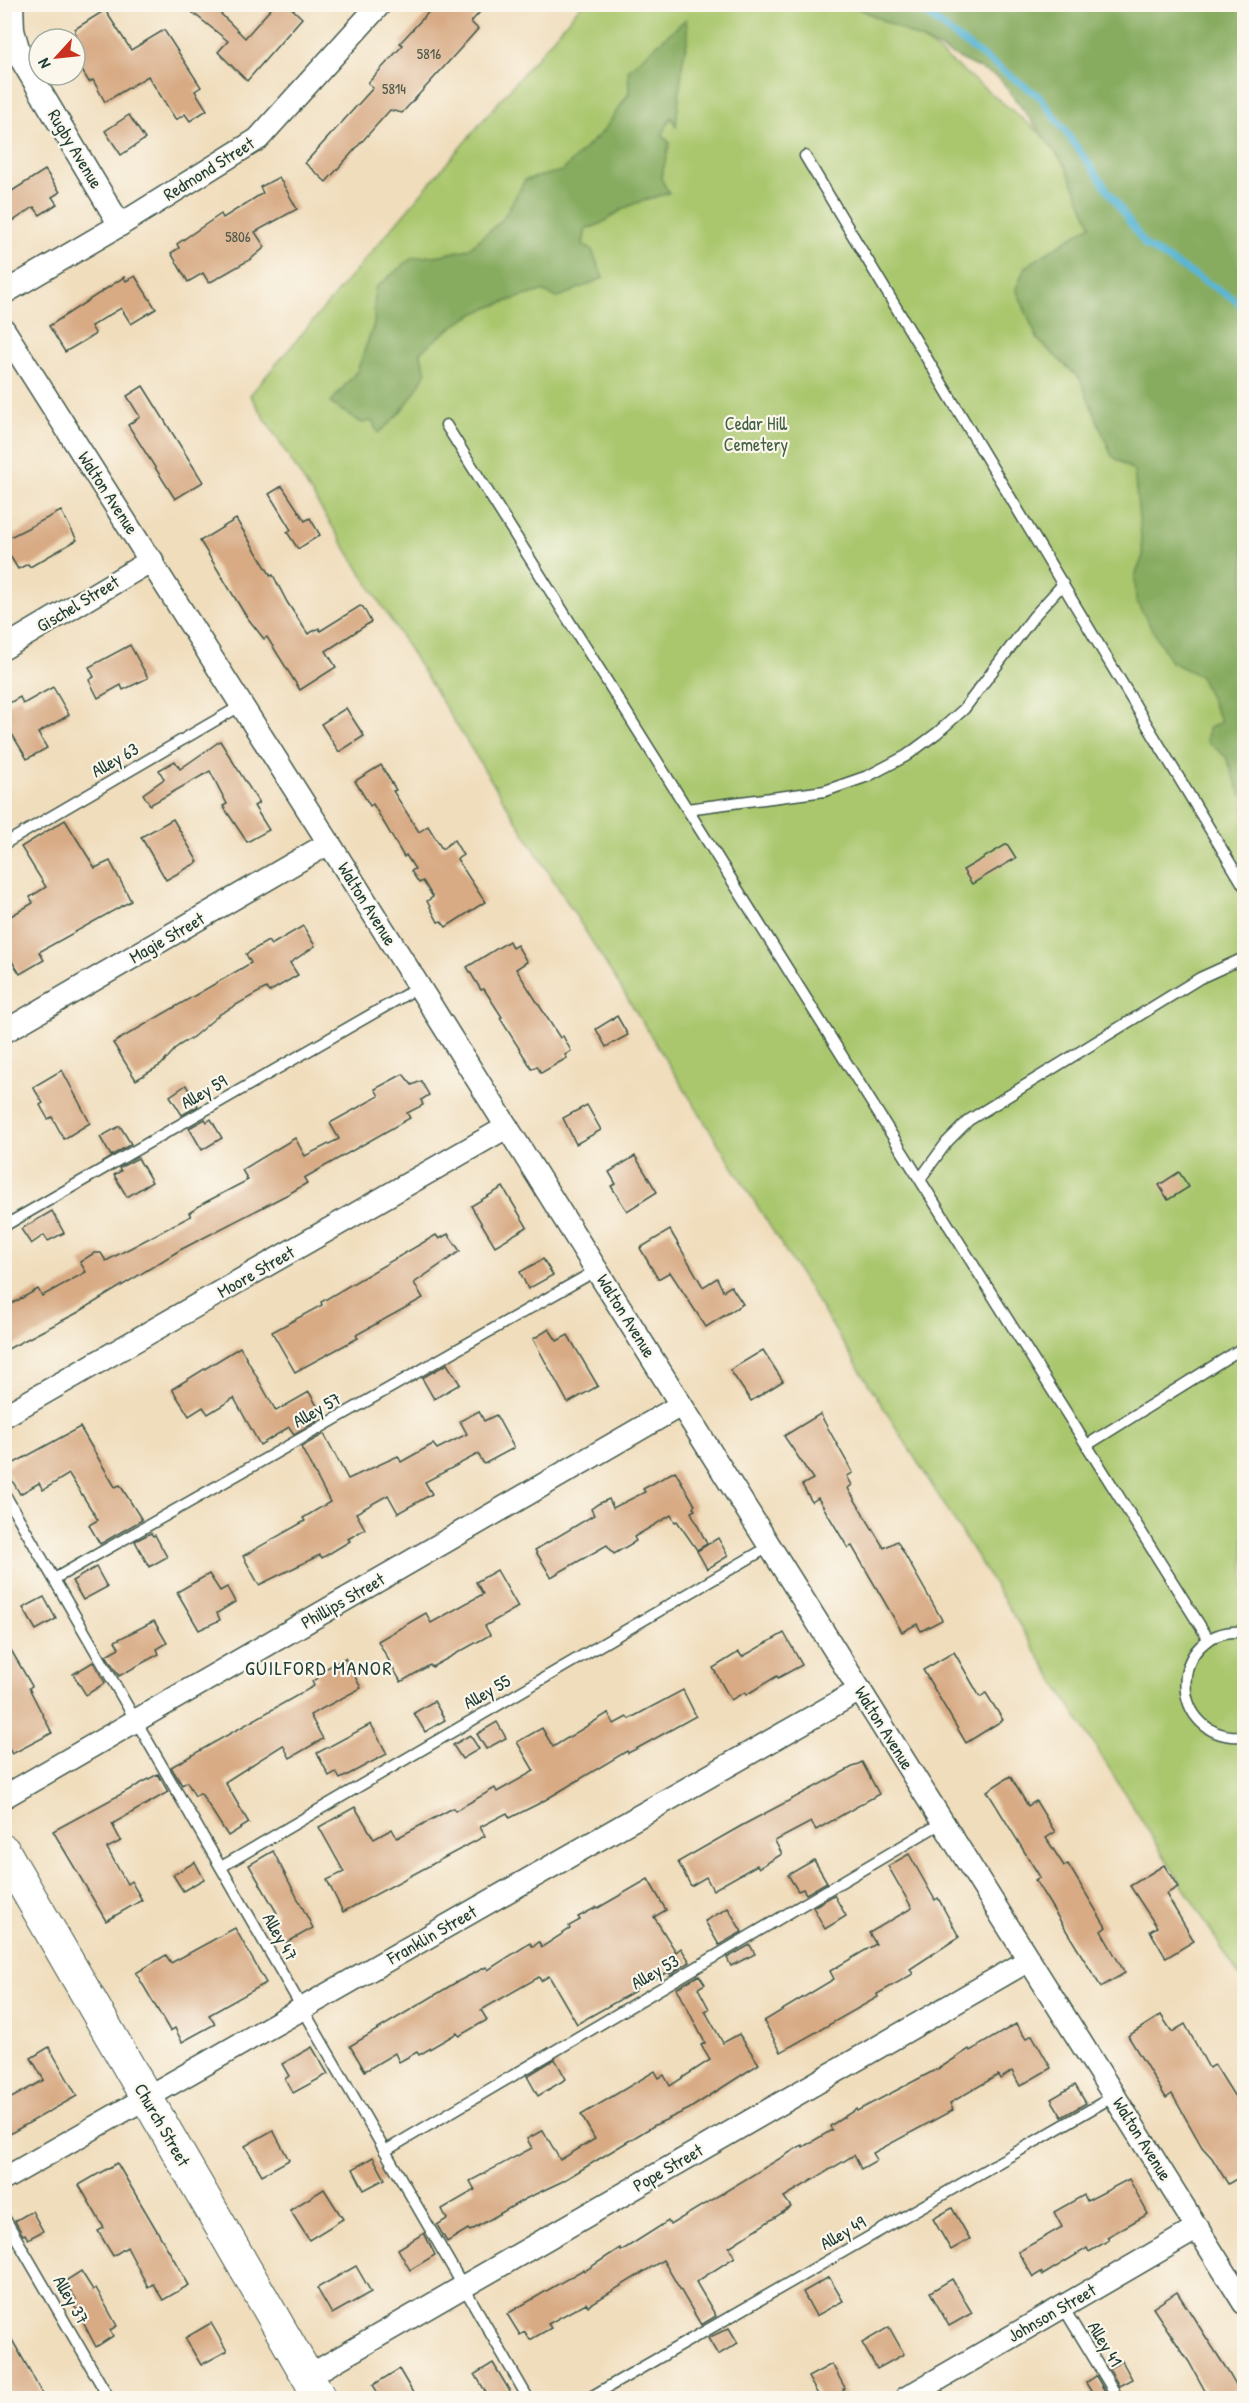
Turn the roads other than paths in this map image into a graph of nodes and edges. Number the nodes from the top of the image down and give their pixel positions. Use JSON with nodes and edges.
{"nodes":[{"id":1,"x":12,"y":4,"type":"edge"},
{"id":2,"x":380,"y":4,"type":"edge"},
{"id":3,"x":805,"y":156,"type":"dead end"},
{"id":4,"x":120,"y":225,"type":"junction"},
{"id":5,"x":4,"y":293,"type":"edge"},
{"id":6,"x":4,"y":330,"type":"edge"},
{"id":7,"x":446,"y":425,"type":"dead end"},
{"id":8,"x":152,"y":560,"type":"junction"},
{"id":9,"x":1063,"y":584,"type":"junction"},
{"id":10,"x":4,"y":648,"type":"edge"},
{"id":11,"x":242,"y":705,"type":"junction"},
{"id":12,"x":687,"y":809,"type":"junction"},
{"id":13,"x":329,"y":843,"type":"junction"},
{"id":14,"x":4,"y":844,"type":"edge"},
{"id":15,"x":1245,"y":886,"type":"edge"},
{"id":16,"x":1245,"y":958,"type":"edge"},
{"id":17,"x":419,"y":987,"type":"junction"},
{"id":18,"x":4,"y":1032,"type":"edge"},
{"id":19,"x":507,"y":1127,"type":"junction"},
{"id":20,"x":920,"y":1179,"type":"junction"},
{"id":21,"x":4,"y":1226,"type":"edge"},
{"id":22,"x":597,"y":1270,"type":"junction"},
{"id":23,"x":1245,"y":1347,"type":"edge"},
{"id":24,"x":681,"y":1405,"type":"junction"},
{"id":25,"x":4,"y":1416,"type":"edge"},
{"id":26,"x":1087,"y":1444,"type":"junction"},
{"id":27,"x":4,"y":1493,"type":"edge"},
{"id":28,"x":770,"y":1546,"type":"junction"},
{"id":29,"x":54,"y":1579,"type":"junction"},
{"id":30,"x":1245,"y":1632,"type":"edge"},
{"id":31,"x":1209,"y":1640,"type":"junction"},
{"id":32,"x":860,"y":1689,"type":"junction"},
{"id":33,"x":136,"y":1721,"type":"junction"},
{"id":34,"x":1244,"y":1737,"type":"edge"},
{"id":35,"x":4,"y":1797,"type":"edge"},
{"id":36,"x":943,"y":1822,"type":"junction"},
{"id":37,"x":4,"y":1851,"type":"edge"},
{"id":38,"x":221,"y":1867,"type":"junction"},
{"id":39,"x":1029,"y":1960,"type":"junction"},
{"id":40,"x":303,"y":2009,"type":"junction"},
{"id":41,"x":1114,"y":2096,"type":"junction"},
{"id":42,"x":147,"y":2098,"type":"junction"},
{"id":43,"x":384,"y":2151,"type":"junction"},
{"id":44,"x":4,"y":2180,"type":"edge"},
{"id":45,"x":4,"y":2217,"type":"edge"},
{"id":46,"x":1198,"y":2228,"type":"junction"},
{"id":47,"x":463,"y":2287,"type":"junction"},
{"id":48,"x":1245,"y":2303,"type":"edge"},
{"id":49,"x":1063,"y":2307,"type":"junction"},
{"id":50,"x":314,"y":2388,"type":"edge"},
{"id":51,"x":931,"y":2392,"type":"edge"},
{"id":52,"x":109,"y":2398,"type":"edge"},
{"id":53,"x":528,"y":2398,"type":"edge"},
{"id":54,"x":589,"y":2398,"type":"edge"},
{"id":55,"x":906,"y":2398,"type":"edge"},
{"id":56,"x":1118,"y":2398,"type":"edge"}],
"edges":[{"from":1,"to":4,"type":"street","name":"Rugby Avenue"},
{"from":2,"to":4,"type":"street","name":"Redmond Street"},
{"from":3,"to":9,"type":"lane"},
{"from":4,"to":5,"type":"street","name":"Redmond Street"},
{"from":6,"to":8,"type":"street","name":"Walton Avenue"},
{"from":7,"to":12,"type":"lane"},
{"from":8,"to":10,"type":"street","name":"Gischel Street"},
{"from":8,"to":11,"type":"street","name":"Walton Avenue"},
{"from":9,"to":12,"type":"lane"},
{"from":9,"to":15,"type":"lane"},
{"from":11,"to":13,"type":"street","name":"Walton Avenue"},
{"from":11,"to":14,"type":"lane","name":"Alley 63"},
{"from":12,"to":20,"type":"lane"},
{"from":13,"to":17,"type":"street","name":"Walton Avenue"},
{"from":13,"to":18,"type":"street","name":"Magie Street"},
{"from":16,"to":20,"type":"lane"},
{"from":17,"to":19,"type":"street","name":"Walton Avenue"},
{"from":17,"to":21,"type":"lane","name":"Alley 59"},
{"from":19,"to":22,"type":"street","name":"Walton Avenue"},
{"from":19,"to":25,"type":"street","name":"Moore Street"},
{"from":20,"to":26,"type":"lane"},
{"from":22,"to":24,"type":"street","name":"Walton Avenue"},
{"from":22,"to":29,"type":"lane","name":"Alley 57"},
{"from":23,"to":26,"type":"lane"},
{"from":24,"to":28,"type":"street","name":"Walton Avenue"},
{"from":24,"to":33,"type":"street","name":"Phillips Street"},
{"from":26,"to":31,"type":"lane"},
{"from":27,"to":29,"type":"lane","name":"Alley 47"},
{"from":28,"to":32,"type":"street","name":"Walton Avenue"},
{"from":28,"to":38,"type":"lane","name":"Alley 55"},
{"from":29,"to":33,"type":"lane","name":"Alley 47"},
{"from":30,"to":31,"type":"lane"},
{"from":31,"to":34,"type":"lane"},
{"from":32,"to":36,"type":"street","name":"Walton Avenue"},
{"from":32,"to":40,"type":"street","name":"Franklin Street"},
{"from":33,"to":35,"type":"street","name":"Phillips Street"},
{"from":33,"to":38,"type":"lane","name":"Alley 47"},
{"from":36,"to":39,"type":"street","name":"Walton Avenue"},
{"from":36,"to":43,"type":"lane","name":"Alley 53"},
{"from":37,"to":42,"type":"main road","name":"Church Street"},
{"from":38,"to":40,"type":"lane","name":"Alley 47"},
{"from":39,"to":41,"type":"street","name":"Walton Avenue"},
{"from":39,"to":47,"type":"street","name":"Pope Street"},
{"from":40,"to":42,"type":"street","name":"Franklin Street"},
{"from":40,"to":43,"type":"lane","name":"Alley 47"},
{"from":41,"to":46,"type":"street","name":"Walton Avenue"},
{"from":41,"to":54,"type":"lane","name":"Alley 49"},
{"from":42,"to":44,"type":"street","name":"Franklin Street"},
{"from":42,"to":50,"type":"main road","name":"Church Street"},
{"from":43,"to":47,"type":"lane","name":"Alley 47"},
{"from":45,"to":52,"type":"lane","name":"Alley 37"},
{"from":46,"to":48,"type":"street","name":"Walton Avenue"},
{"from":46,"to":49,"type":"street","name":"Johnson Street"},
{"from":47,"to":50,"type":"street","name":"Pope Street"},
{"from":47,"to":53,"type":"lane","name":"Alley 47"},
{"from":49,"to":51,"type":"street","name":"Johnson Street"},
{"from":49,"to":56,"type":"lane","name":"Alley 41"},
{"from":51,"to":55,"type":"street","name":"Johnson Street"}]}
